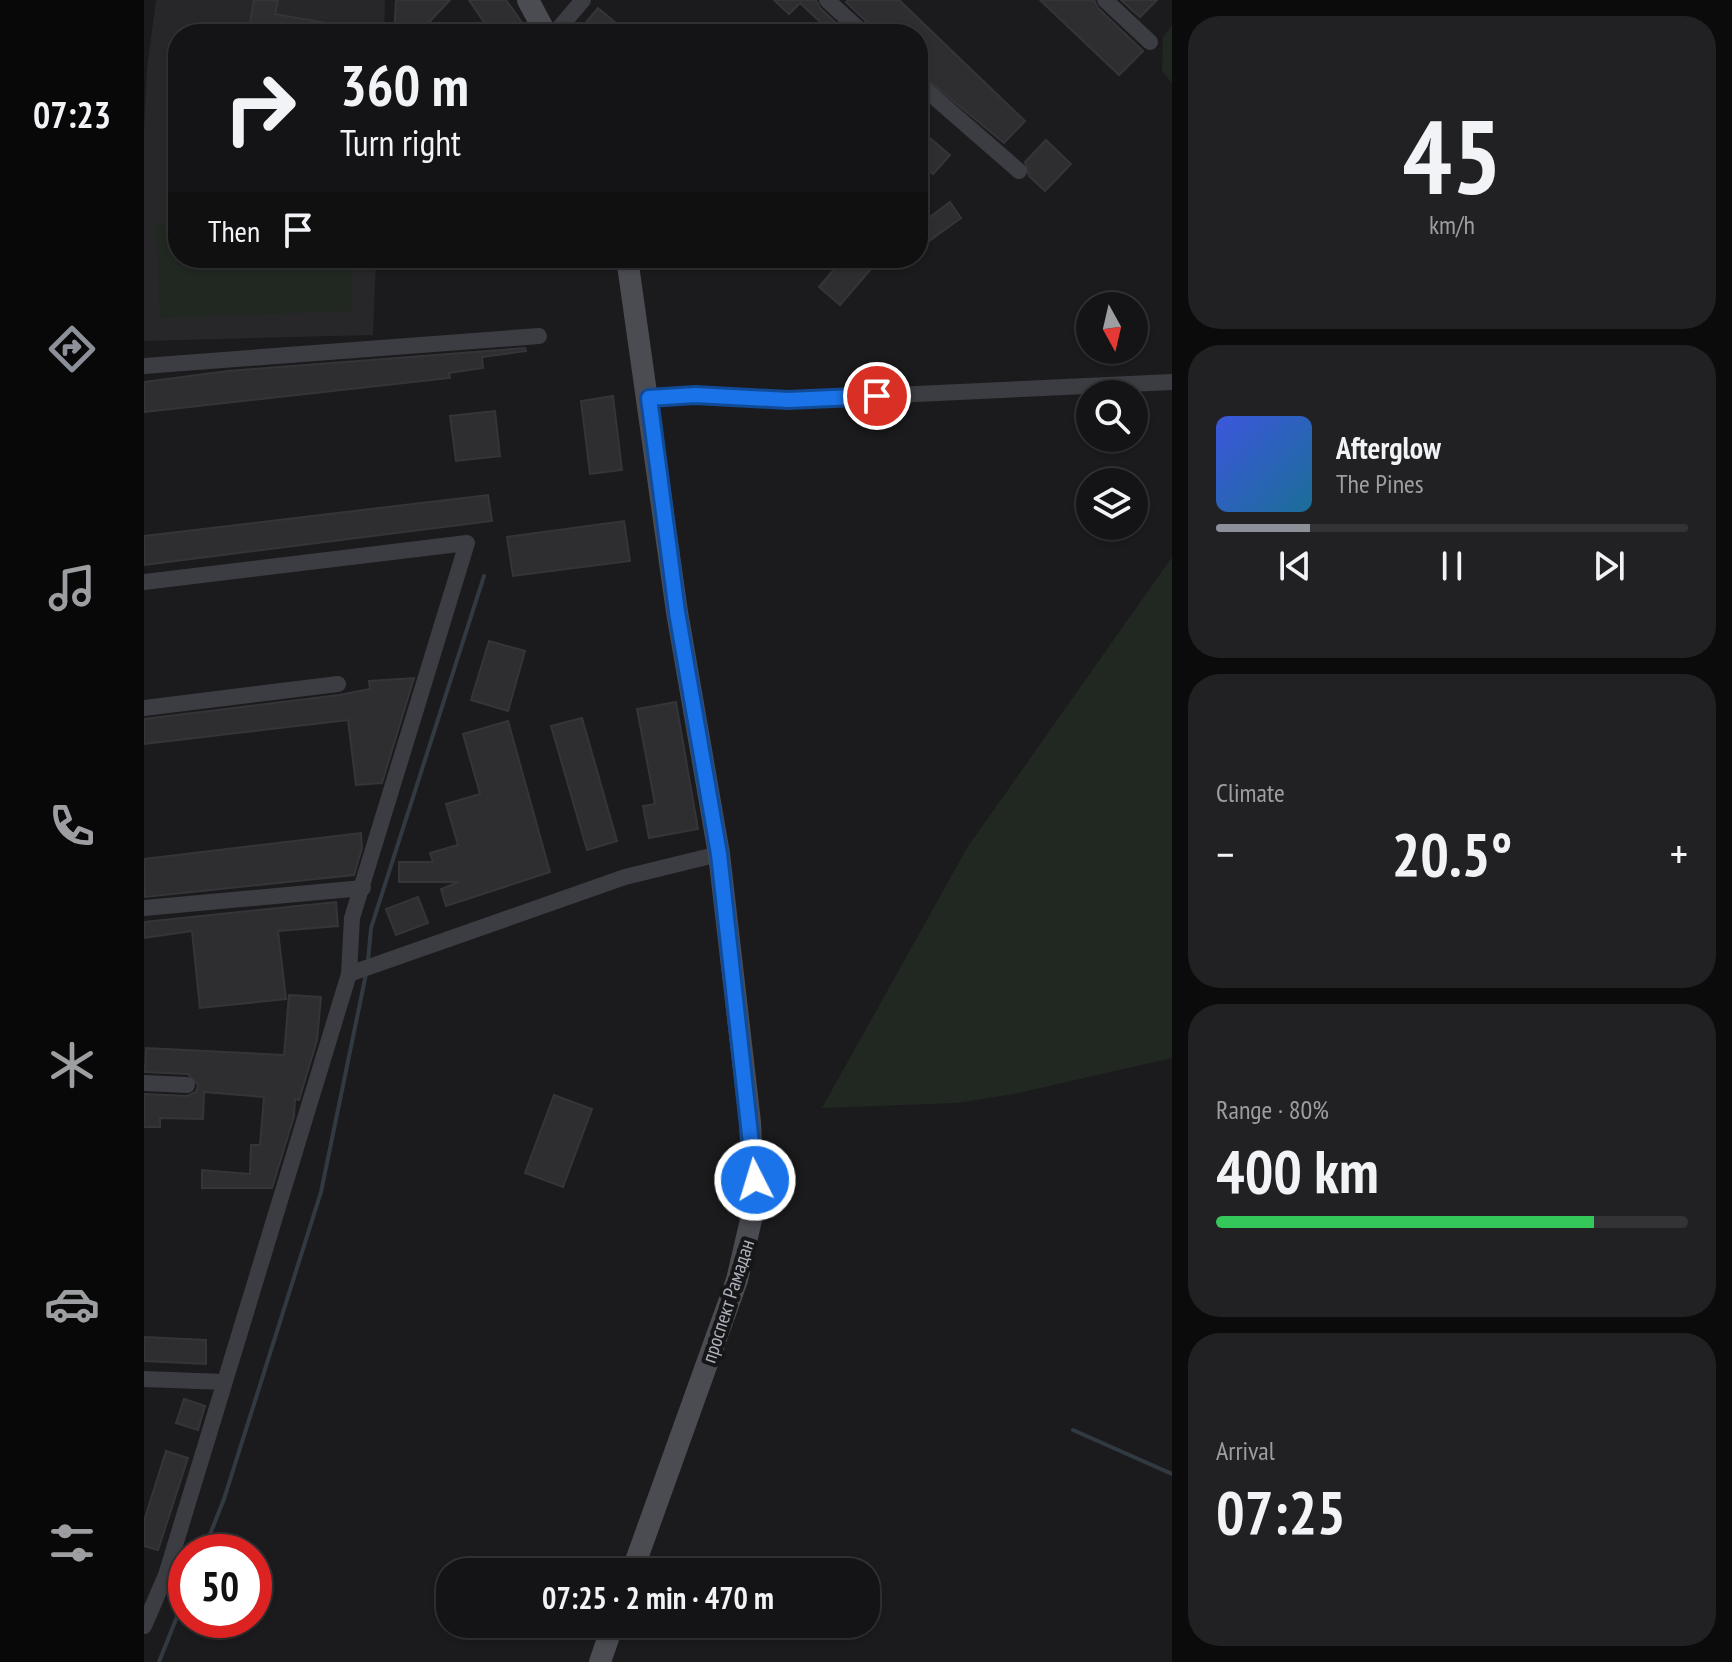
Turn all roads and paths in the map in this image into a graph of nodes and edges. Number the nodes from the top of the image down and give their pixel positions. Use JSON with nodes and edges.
{"nodes":[{"id":1,"x":528,"y":0,"type":"edge"},
{"id":2,"x":583,"y":0,"type":"edge"},
{"id":3,"x":827,"y":0,"type":"edge"},
{"id":4,"x":1105,"y":0,"type":"edge"},
{"id":5,"x":550,"y":24,"type":"edge"},
{"id":6,"x":564,"y":24,"type":"edge"},
{"id":7,"x":853,"y":24,"type":"edge"},
{"id":8,"x":1150,"y":42,"type":"dead end"},
{"id":9,"x":928,"y":92,"type":"edge"},
{"id":10,"x":1019,"y":171,"type":"dead end"},
{"id":11,"x":629,"y":268,"type":"edge"},
{"id":12,"x":539,"y":336,"type":"dead end"},
{"id":13,"x":144,"y":366,"type":"edge"},
{"id":14,"x":1172,"y":382,"type":"edge"},
{"id":15,"x":649,"y":398,"type":"junction"},
{"id":16,"x":144,"y":582,"type":"edge"},
{"id":17,"x":338,"y":684,"type":"dead end"},
{"id":18,"x":144,"y":708,"type":"edge"},
{"id":19,"x":719,"y":854,"type":"junction"},
{"id":20,"x":363,"y":888,"type":"junction"},
{"id":21,"x":144,"y":908,"type":"edge"},
{"id":22,"x":355,"y":972,"type":"junction"},
{"id":23,"x":144,"y":1083,"type":"edge"},
{"id":24,"x":187,"y":1085,"type":"dead end"},
{"id":25,"x":144,"y":1379,"type":"edge"},
{"id":26,"x":224,"y":1382,"type":"junction"},
{"id":27,"x":637,"y":1558,"type":"edge"},
{"id":28,"x":144,"y":1626,"type":"edge"},
{"id":29,"x":608,"y":1638,"type":"edge"},
{"id":30,"x":600,"y":1662,"type":"edge"}],
"edges":[{"from":1,"to":5,"type":"main road"},
{"from":2,"to":6,"type":"street"},
{"from":3,"to":7,"type":"street"},
{"from":4,"to":8,"type":"street"},
{"from":9,"to":10,"type":"street"},
{"from":11,"to":15,"type":"main road","name":"проспект Рамадан"},
{"from":12,"to":13,"type":"street"},
{"from":14,"to":15,"type":"street"},
{"from":15,"to":19,"type":"main road","name":"проспект Рамадан"},
{"from":16,"to":20,"type":"street"},
{"from":17,"to":18,"type":"street"},
{"from":19,"to":22,"type":"street"},
{"from":19,"to":27,"type":"main road","name":"проспект Рамадан"},
{"from":20,"to":21,"type":"street"},
{"from":20,"to":22,"type":"street"},
{"from":22,"to":26,"type":"street"},
{"from":23,"to":24,"type":"street"},
{"from":25,"to":26,"type":"street"},
{"from":26,"to":28,"type":"street"},
{"from":29,"to":30,"type":"main road"}]}
